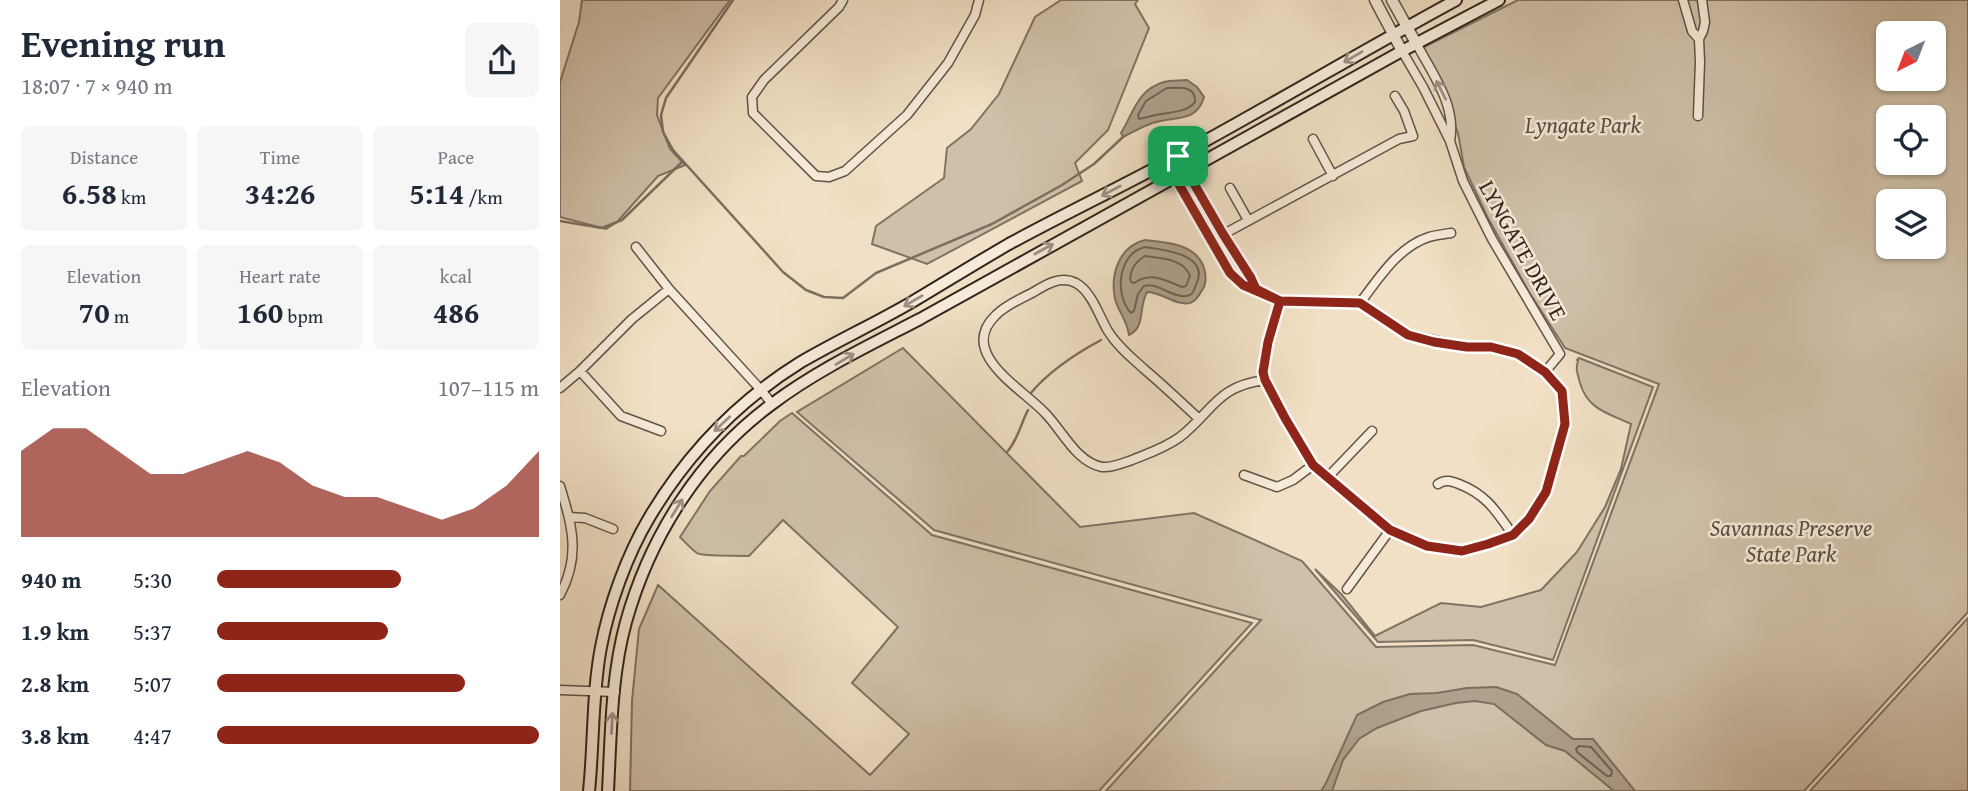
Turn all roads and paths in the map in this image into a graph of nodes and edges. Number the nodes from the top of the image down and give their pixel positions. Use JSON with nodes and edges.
{"nodes":[{"id":1,"x":843,"y":0,"type":"edge"},
{"id":2,"x":979,"y":0,"type":"edge"},
{"id":3,"x":1375,"y":0,"type":"edge"},
{"id":4,"x":1392,"y":0,"type":"edge"},
{"id":5,"x":1456,"y":0,"type":"edge"},
{"id":6,"x":1499,"y":0,"type":"edge"},
{"id":7,"x":1683,"y":0,"type":"edge"},
{"id":8,"x":1702,"y":0,"type":"edge"},
{"id":9,"x":1407,"y":27,"type":"junction"},
{"id":10,"x":1393,"y":34,"type":"junction"},
{"id":11,"x":1699,"y":39,"type":"junction"},
{"id":12,"x":1416,"y":43,"type":"junction"},
{"id":13,"x":1402,"y":51,"type":"junction"},
{"id":14,"x":1395,"y":96,"type":"dead end"},
{"id":15,"x":1698,"y":116,"type":"dead end"},
{"id":16,"x":1313,"y":139,"type":"dead end"},
{"id":17,"x":1450,"y":141,"type":"junction"},
{"id":18,"x":1178,"y":156,"type":"junction"},
{"id":19,"x":1166,"y":162,"type":"junction"},
{"id":20,"x":1187,"y":171,"type":"junction"},
{"id":21,"x":1333,"y":176,"type":"junction"},
{"id":22,"x":1175,"y":177,"type":"junction"},
{"id":23,"x":1230,"y":188,"type":"dead end"},
{"id":24,"x":1248,"y":220,"type":"junction"},
{"id":25,"x":1451,"y":233,"type":"dead end"},
{"id":26,"x":1223,"y":234,"type":"junction"},
{"id":27,"x":1211,"y":241,"type":"junction"},
{"id":28,"x":636,"y":247,"type":"dead end"},
{"id":29,"x":668,"y":289,"type":"junction"},
{"id":30,"x":1256,"y":289,"type":"junction"},
{"id":31,"x":1280,"y":301,"type":"junction"},
{"id":32,"x":1360,"y":303,"type":"junction"},
{"id":33,"x":580,"y":371,"type":"junction"},
{"id":34,"x":1545,"y":372,"type":"junction"},
{"id":35,"x":1265,"y":380,"type":"junction"},
{"id":36,"x":560,"y":388,"type":"edge"},
{"id":37,"x":761,"y":390,"type":"junction"},
{"id":38,"x":772,"y":404,"type":"junction"},
{"id":39,"x":1199,"y":419,"type":"junction"},
{"id":40,"x":661,"y":431,"type":"dead end"},
{"id":41,"x":1372,"y":431,"type":"dead end"},
{"id":42,"x":1313,"y":465,"type":"junction"},
{"id":43,"x":1244,"y":475,"type":"dead end"},
{"id":44,"x":1328,"y":477,"type":"junction"},
{"id":45,"x":1438,"y":484,"type":"dead end"},
{"id":46,"x":560,"y":486,"type":"edge"},
{"id":47,"x":569,"y":517,"type":"junction"},
{"id":48,"x":613,"y":529,"type":"dead end"},
{"id":49,"x":1390,"y":530,"type":"junction"},
{"id":50,"x":1513,"y":535,"type":"junction"},
{"id":51,"x":1347,"y":589,"type":"dead end"},
{"id":52,"x":560,"y":595,"type":"edge"},
{"id":53,"x":560,"y":690,"type":"edge"},
{"id":54,"x":596,"y":691,"type":"junction"},
{"id":55,"x":615,"y":692,"type":"junction"},
{"id":56,"x":589,"y":791,"type":"edge"},
{"id":57,"x":608,"y":791,"type":"edge"}],
"edges":[{"from":1,"to":2,"type":"street"},
{"from":3,"to":10,"type":"street"},
{"from":4,"to":9,"type":"street"},
{"from":5,"to":9,"type":"main road"},
{"from":6,"to":12,"type":"main road"},
{"from":7,"to":11,"type":"street"},
{"from":8,"to":11,"type":"street"},
{"from":9,"to":10,"type":"main road"},
{"from":9,"to":12,"type":"street"},
{"from":10,"to":13,"type":"street"},
{"from":10,"to":18,"type":"main road","one_way":true},
{"from":11,"to":15,"type":"street"},
{"from":12,"to":13,"type":"main road"},
{"from":17,"to":12,"type":"street","name":"LYNGATE DRIVE","one_way":true},
{"from":13,"to":17,"type":"street","name":"LYNGATE DRIVE"},
{"from":13,"to":20,"type":"main road"},
{"from":14,"to":21,"type":"street"},
{"from":16,"to":21,"type":"street"},
{"from":17,"to":34,"type":"street","name":"LYNGATE DRIVE"},
{"from":18,"to":19,"type":"main road"},
{"from":18,"to":20,"type":"street"},
{"from":19,"to":22,"type":"street"},
{"from":19,"to":37,"type":"main road","one_way":true},
{"from":20,"to":22,"type":"main road"},
{"from":20,"to":26,"type":"street"},
{"from":21,"to":24,"type":"street"},
{"from":22,"to":27,"type":"street"},
{"from":38,"to":22,"type":"main road","one_way":true},
{"from":23,"to":24,"type":"street"},
{"from":24,"to":26,"type":"street"},
{"from":25,"to":32,"type":"street"},
{"from":26,"to":27,"type":"street"},
{"from":26,"to":30,"type":"street"},
{"from":27,"to":30,"type":"street"},
{"from":28,"to":29,"type":"street"},
{"from":29,"to":33,"type":"street"},
{"from":29,"to":37,"type":"street"},
{"from":30,"to":31,"type":"street"},
{"from":31,"to":32,"type":"street"},
{"from":31,"to":35,"type":"street"},
{"from":32,"to":34,"type":"street"},
{"from":33,"to":36,"type":"street"},
{"from":33,"to":40,"type":"street"},
{"from":34,"to":50,"type":"street"},
{"from":35,"to":39,"type":"street"},
{"from":35,"to":42,"type":"street"},
{"from":37,"to":38,"type":"street"},
{"from":37,"to":54,"type":"main road","one_way":true},
{"from":55,"to":38,"type":"main road","one_way":true},
{"from":39,"to":39,"type":"street"},
{"from":41,"to":44,"type":"street"},
{"from":42,"to":43,"type":"street"},
{"from":42,"to":44,"type":"street"},
{"from":44,"to":49,"type":"street"},
{"from":45,"to":50,"type":"street"},
{"from":46,"to":47,"type":"street"},
{"from":47,"to":48,"type":"street"},
{"from":47,"to":52,"type":"street"},
{"from":49,"to":50,"type":"street"},
{"from":49,"to":51,"type":"street"},
{"from":53,"to":54,"type":"street"},
{"from":54,"to":55,"type":"street"},
{"from":54,"to":56,"type":"main road"},
{"from":57,"to":55,"type":"main road","one_way":true}]}
